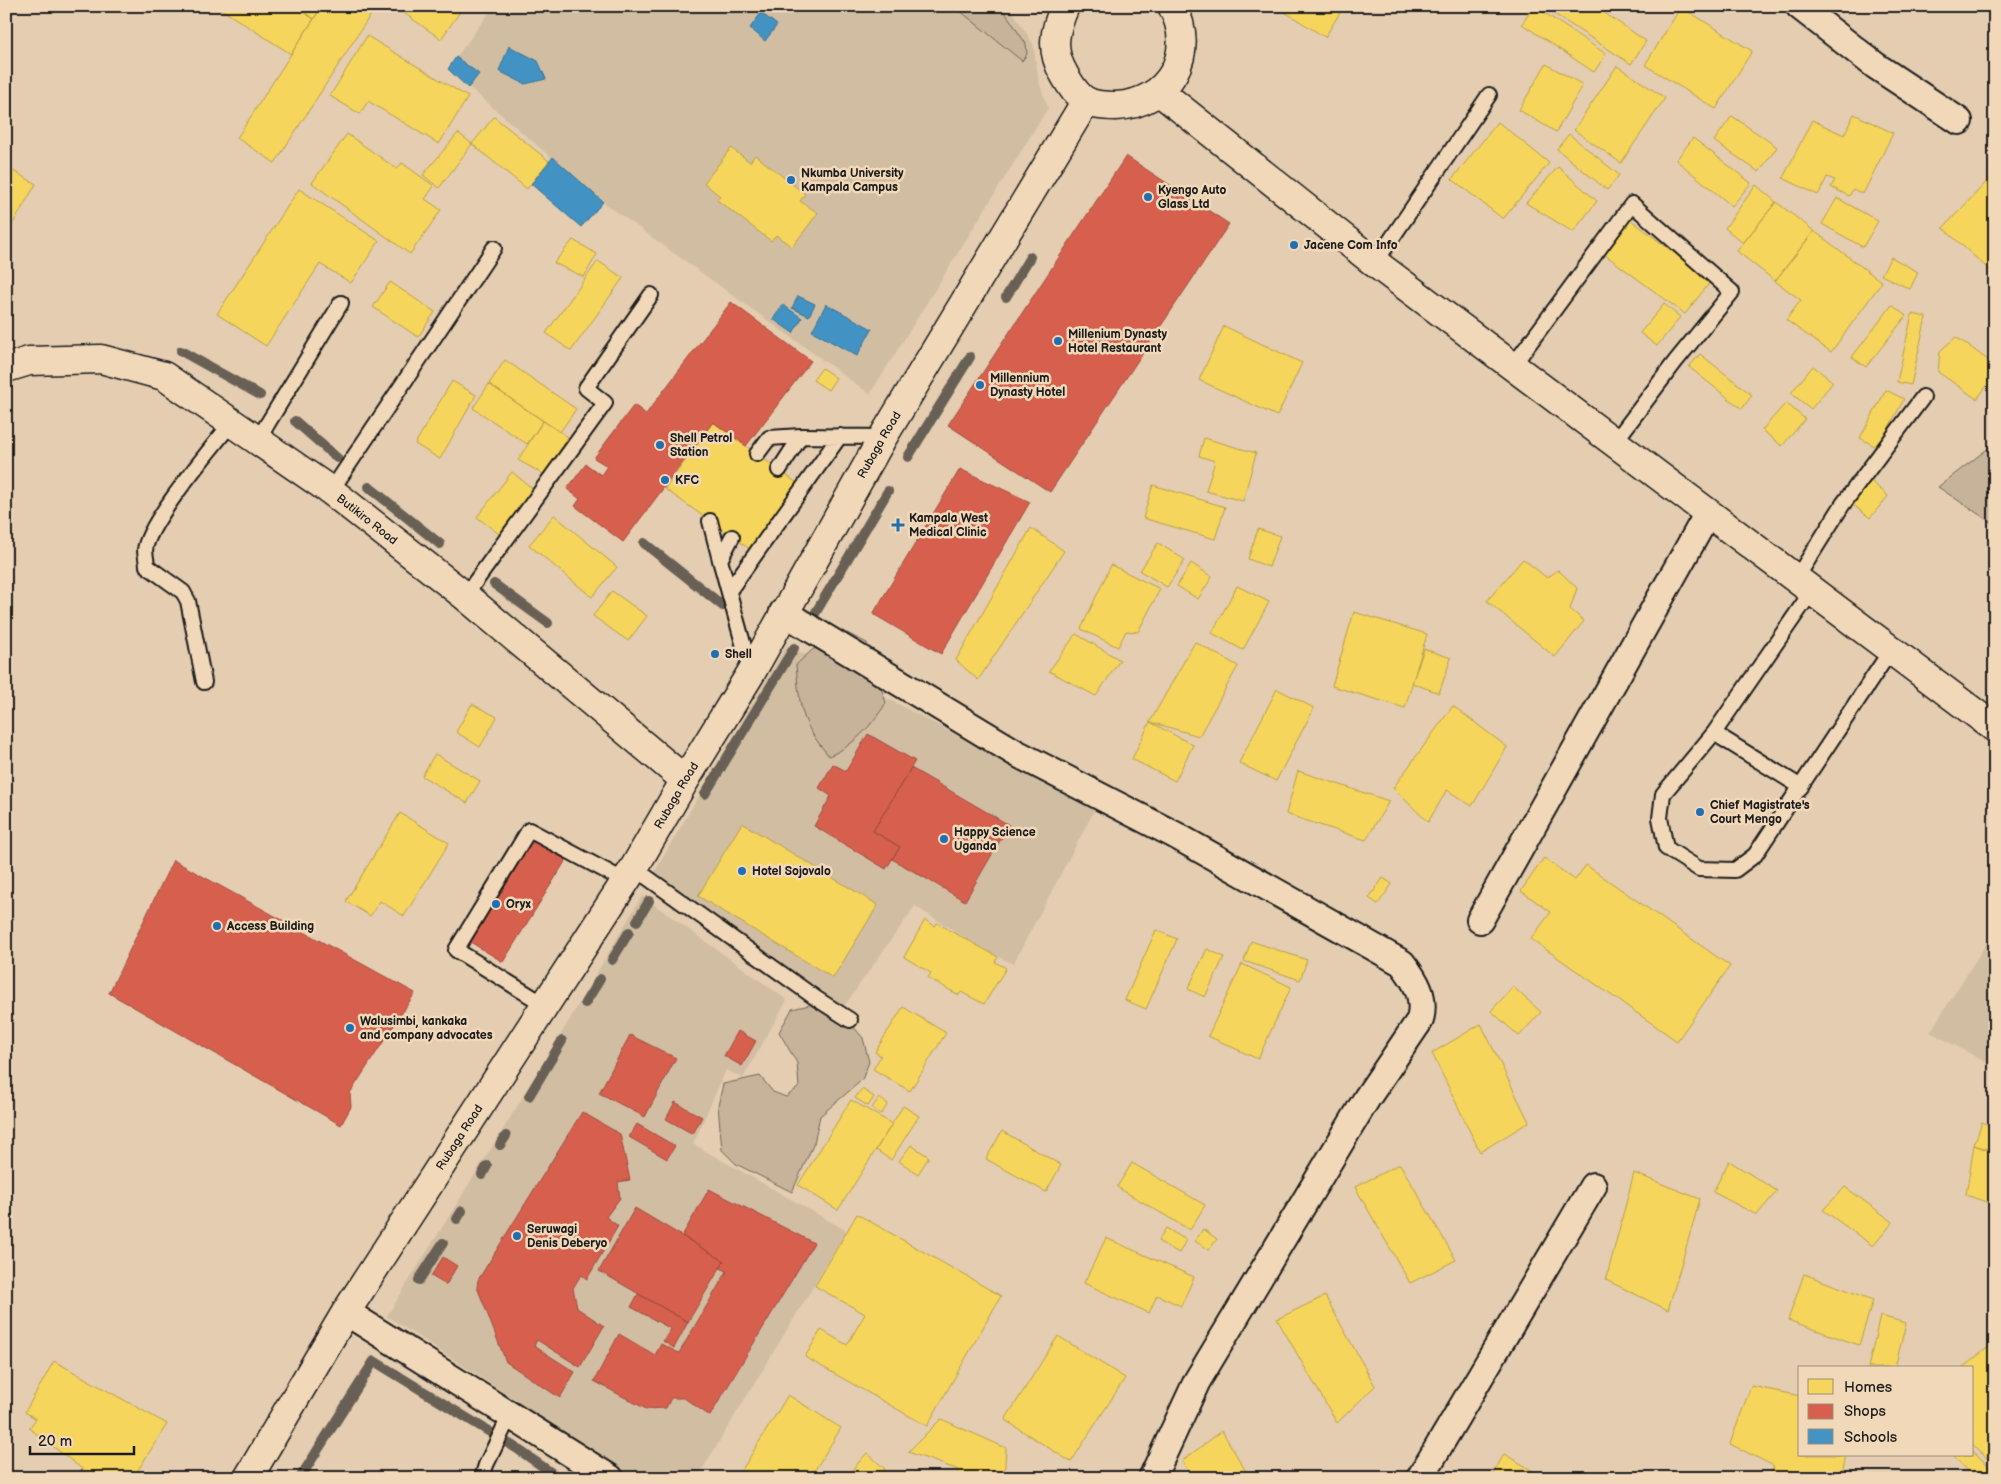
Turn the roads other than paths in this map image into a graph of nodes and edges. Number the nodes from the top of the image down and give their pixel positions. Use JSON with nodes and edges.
{"nodes":[{"id":1,"x":1065,"y":6,"type":"edge"},
{"id":2,"x":1172,"y":6,"type":"edge"},
{"id":3,"x":1799,"y":6,"type":"edge"},
{"id":4,"x":1160,"y":92,"type":"junction"},
{"id":5,"x":1489,"y":95,"type":"dead end"},
{"id":6,"x":1086,"y":101,"type":"junction"},
{"id":7,"x":1959,"y":121,"type":"dead end"},
{"id":8,"x":494,"y":248,"type":"dead end"},
{"id":9,"x":1375,"y":263,"type":"junction"},
{"id":10,"x":651,"y":294,"type":"dead end"},
{"id":11,"x":342,"y":303,"type":"dead end"},
{"id":12,"x":1512,"y":367,"type":"junction"},
{"id":13,"x":6,"y":368,"type":"edge"},
{"id":14,"x":1923,"y":397,"type":"dead end"},
{"id":15,"x":232,"y":422,"type":"junction"},
{"id":16,"x":800,"y":436,"type":"junction"},
{"id":17,"x":840,"y":436,"type":"junction"},
{"id":18,"x":883,"y":437,"type":"junction"},
{"id":19,"x":257,"y":441,"type":"junction"},
{"id":20,"x":1614,"y":443,"type":"junction"},
{"id":21,"x":757,"y":454,"type":"dead end"},
{"id":22,"x":779,"y":470,"type":"dead end"},
{"id":23,"x":331,"y":491,"type":"junction"},
{"id":24,"x":1708,"y":513,"type":"junction"},
{"id":25,"x":710,"y":521,"type":"dead end"},
{"id":26,"x":732,"y":537,"type":"dead end"},
{"id":27,"x":720,"y":560,"type":"junction"},
{"id":28,"x":1804,"y":585,"type":"junction"},
{"id":29,"x":730,"y":591,"type":"junction"},
{"id":30,"x":465,"y":596,"type":"junction"},
{"id":31,"x":783,"y":612,"type":"junction"},
{"id":32,"x":1891,"y":650,"type":"junction"},
{"id":33,"x":751,"y":673,"type":"junction"},
{"id":34,"x":204,"y":682,"type":"dead end"},
{"id":35,"x":1995,"y":728,"type":"edge"},
{"id":36,"x":1714,"y":733,"type":"junction"},
{"id":37,"x":684,"y":780,"type":"junction"},
{"id":38,"x":1801,"y":787,"type":"junction"},
{"id":39,"x":629,"y":875,"type":"junction"},
{"id":40,"x":1480,"y":920,"type":"dead end"},
{"id":41,"x":545,"y":1004,"type":"junction"},
{"id":42,"x":850,"y":1020,"type":"dead end"},
{"id":43,"x":1593,"y":1186,"type":"dead end"},
{"id":44,"x":346,"y":1312,"type":"junction"},
{"id":45,"x":510,"y":1415,"type":"junction"},
{"id":46,"x":248,"y":1478,"type":"edge"},
{"id":47,"x":482,"y":1478,"type":"edge"},
{"id":48,"x":610,"y":1478,"type":"edge"},
{"id":49,"x":1152,"y":1478,"type":"edge"},
{"id":50,"x":1420,"y":1478,"type":"edge"}],
"edges":[{"from":1,"to":6,"type":"main road"},
{"from":2,"to":4,"type":"main road"},
{"from":3,"to":7,"type":"street"},
{"from":4,"to":6,"type":"main road"},
{"from":4,"to":9,"type":"main road"},
{"from":5,"to":9,"type":"lane"},
{"from":6,"to":18,"type":"main road","name":"Rubaga Road"},
{"from":8,"to":23,"type":"lane"},
{"from":9,"to":12,"type":"main road"},
{"from":10,"to":30,"type":"lane"},
{"from":11,"to":19,"type":"lane"},
{"from":12,"to":20,"type":"main road"},
{"from":12,"to":20,"type":"lane"},
{"from":13,"to":15,"type":"main road","name":"Butikiro Road"},
{"from":14,"to":28,"type":"lane"},
{"from":15,"to":19,"type":"main road","name":"Butikiro Road"},
{"from":15,"to":34,"type":"lane"},
{"from":16,"to":17,"type":"lane"},
{"from":16,"to":21,"type":"lane"},
{"from":16,"to":22,"type":"lane"},
{"from":17,"to":18,"type":"lane"},
{"from":17,"to":29,"type":"lane"},
{"from":18,"to":31,"type":"main road","name":"Rubaga Road"},
{"from":19,"to":23,"type":"main road","name":"Butikiro Road"},
{"from":20,"to":24,"type":"main road"},
{"from":23,"to":30,"type":"main road","name":"Butikiro Road"},
{"from":24,"to":28,"type":"main road"},
{"from":24,"to":40,"type":"street"},
{"from":25,"to":27,"type":"lane"},
{"from":26,"to":27,"type":"lane"},
{"from":27,"to":29,"type":"lane"},
{"from":28,"to":32,"type":"main road"},
{"from":28,"to":36,"type":"lane"},
{"from":29,"to":33,"type":"lane"},
{"from":30,"to":37,"type":"main road","name":"Butikiro Road"},
{"from":31,"to":33,"type":"main road","name":"Rubaga Road"},
{"from":31,"to":49,"type":"street"},
{"from":32,"to":35,"type":"main road"},
{"from":32,"to":38,"type":"lane"},
{"from":33,"to":37,"type":"main road","name":"Rubaga Road"},
{"from":36,"to":38,"type":"lane"},
{"from":36,"to":38,"type":"lane"},
{"from":37,"to":39,"type":"main road","name":"Rubaga Road"},
{"from":39,"to":41,"type":"main road","name":"Rubaga Road"},
{"from":39,"to":41,"type":"lane"},
{"from":39,"to":42,"type":"lane"},
{"from":41,"to":44,"type":"main road","name":"Rubaga Road"},
{"from":43,"to":50,"type":"street"},
{"from":44,"to":45,"type":"street"},
{"from":44,"to":46,"type":"main road","name":"Rubaga Road"},
{"from":45,"to":47,"type":"lane"},
{"from":45,"to":48,"type":"street"}]}
